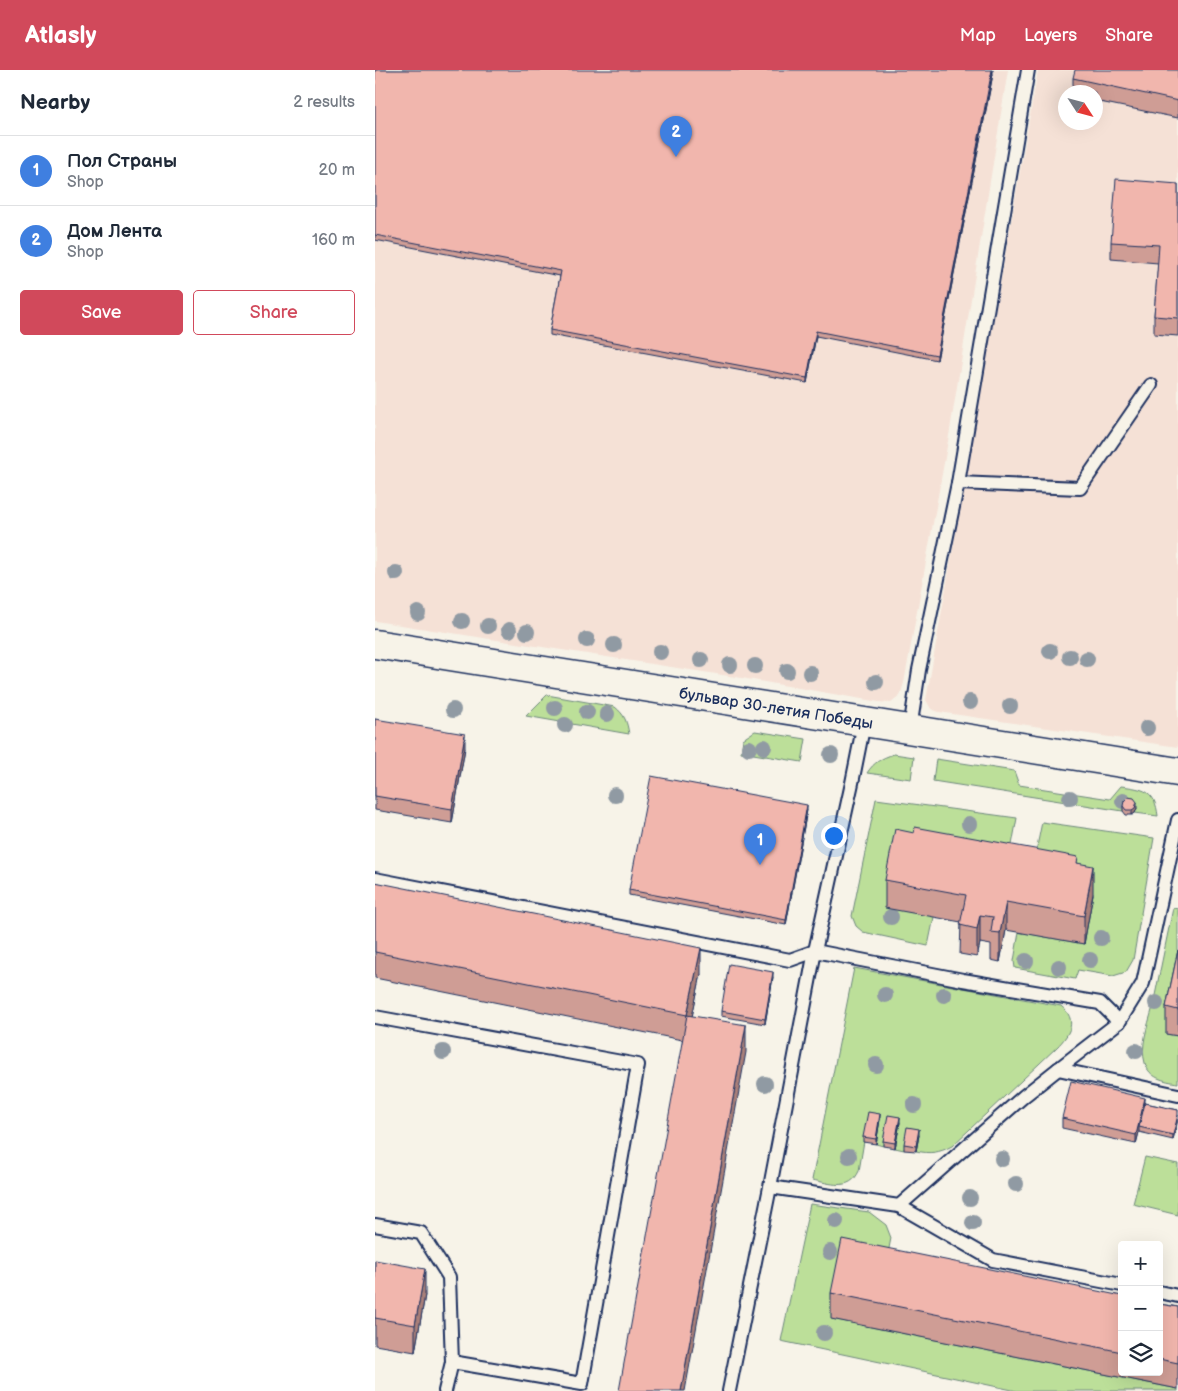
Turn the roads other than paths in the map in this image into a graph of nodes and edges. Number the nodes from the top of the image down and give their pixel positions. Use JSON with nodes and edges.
{"nodes":[{"id":1,"x":1028,"y":70,"type":"edge"},
{"id":2,"x":1151,"y":385,"type":"dead end"},
{"id":3,"x":958,"y":483,"type":"junction"},
{"id":4,"x":375,"y":644,"type":"edge"},
{"id":5,"x":864,"y":722,"type":"junction"},
{"id":6,"x":910,"y":729,"type":"junction"},
{"id":7,"x":1178,"y":772,"type":"edge"},
{"id":8,"x":1178,"y":820,"type":"edge"},
{"id":9,"x":375,"y":879,"type":"edge"},
{"id":10,"x":815,"y":951,"type":"junction"},
{"id":11,"x":375,"y":1017,"type":"edge"},
{"id":12,"x":1119,"y":1022,"type":"junction"},
{"id":13,"x":1058,"y":1069,"type":"junction"},
{"id":14,"x":1178,"y":1095,"type":"edge"},
{"id":15,"x":770,"y":1188,"type":"junction"},
{"id":16,"x":899,"y":1206,"type":"junction"},
{"id":17,"x":375,"y":1225,"type":"edge"},
{"id":18,"x":1118,"y":1284,"type":"edge"},
{"id":19,"x":1163,"y":1293,"type":"edge"},
{"id":20,"x":1178,"y":1296,"type":"edge"},
{"id":21,"x":452,"y":1362,"type":"junction"},
{"id":22,"x":445,"y":1391,"type":"edge"},
{"id":23,"x":729,"y":1391,"type":"edge"}],
"edges":[{"from":1,"to":3,"type":"lane"},
{"from":2,"to":3,"type":"lane"},
{"from":3,"to":6,"type":"lane"},
{"from":4,"to":5,"type":"main road","name":"бульвар 30-летия Победы"},
{"from":5,"to":6,"type":"main road","name":"бульвар 30-летия Победы"},
{"from":5,"to":10,"type":"lane"},
{"from":6,"to":7,"type":"main road","name":"бульвар 30-летия Победы"},
{"from":8,"to":12,"type":"lane"},
{"from":9,"to":10,"type":"lane"},
{"from":10,"to":12,"type":"lane"},
{"from":10,"to":15,"type":"lane"},
{"from":11,"to":21,"type":"lane"},
{"from":12,"to":13,"type":"lane"},
{"from":13,"to":14,"type":"lane"},
{"from":13,"to":16,"type":"lane"},
{"from":15,"to":16,"type":"lane"},
{"from":15,"to":23,"type":"lane"},
{"from":16,"to":18,"type":"lane"},
{"from":17,"to":21,"type":"lane"},
{"from":19,"to":20,"type":"lane"},
{"from":21,"to":22,"type":"lane"}]}
